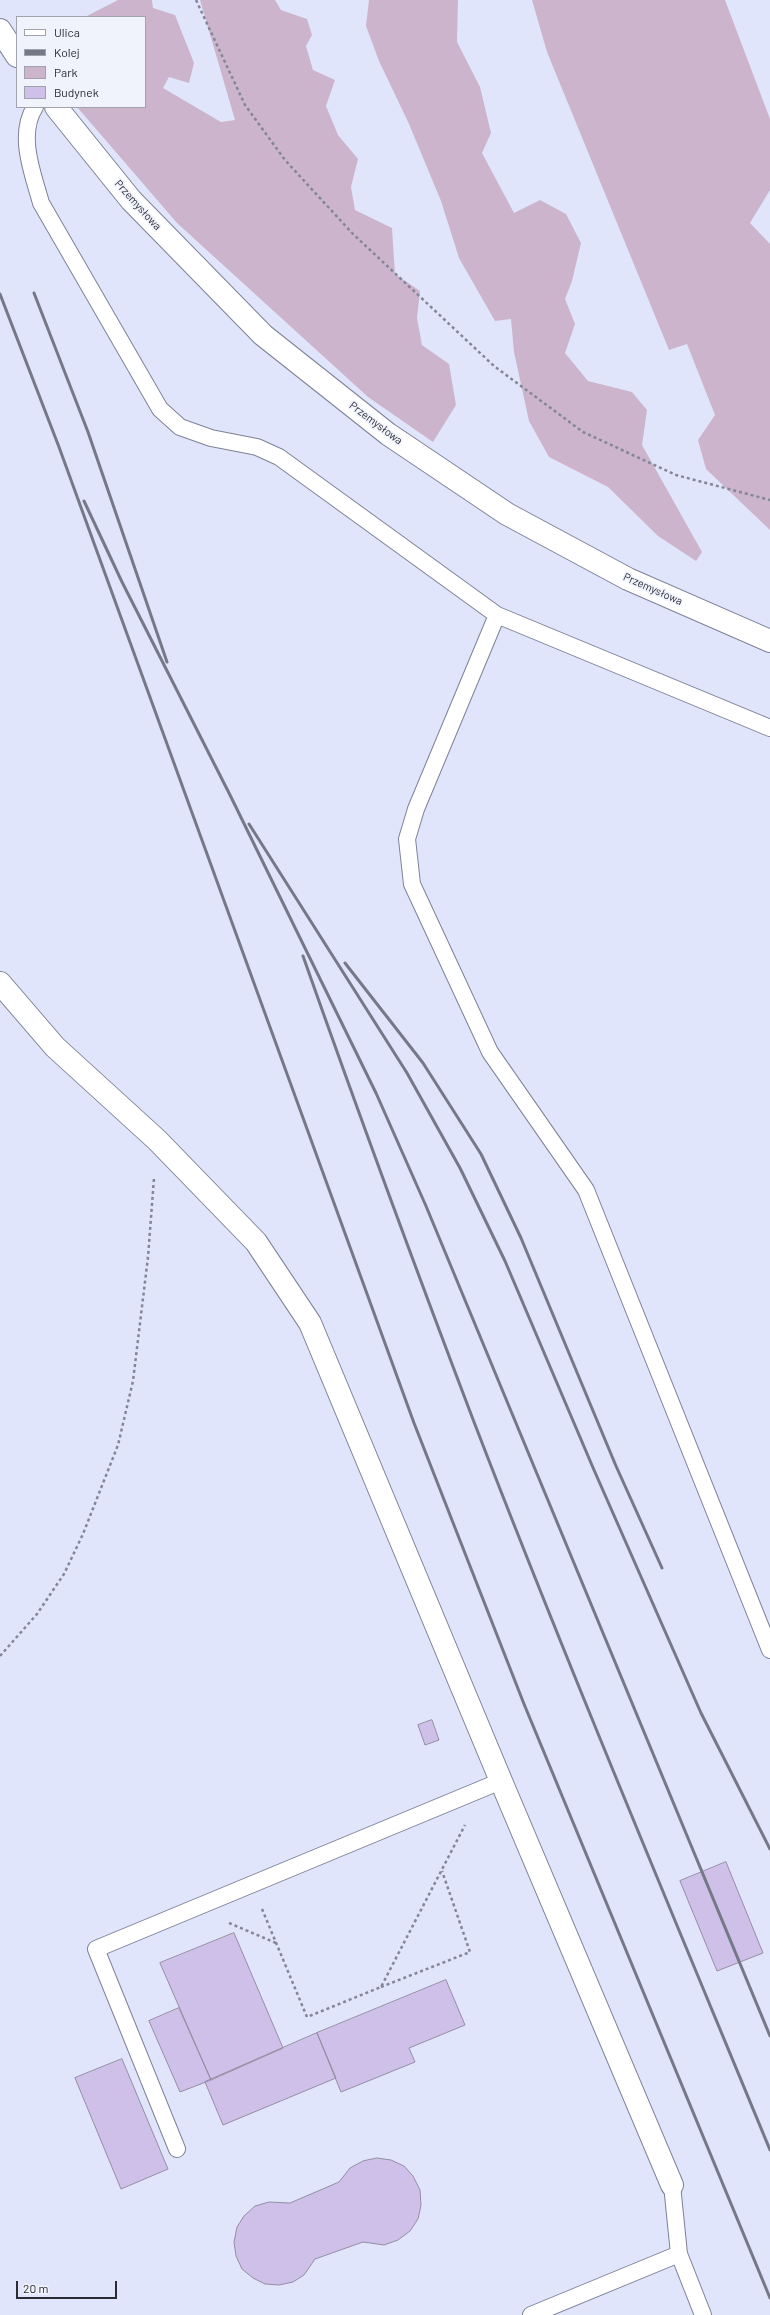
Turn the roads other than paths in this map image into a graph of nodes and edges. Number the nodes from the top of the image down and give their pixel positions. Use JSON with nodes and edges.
{"nodes":[{"id":1,"x":0,"y":30,"type":"edge"},
{"id":2,"x":16,"y":54,"type":"edge"},
{"id":3,"x":34,"y":108,"type":"edge"},
{"id":4,"x":57,"y":108,"type":"edge"},
{"id":5,"x":497,"y":615,"type":"junction"},
{"id":6,"x":770,"y":641,"type":"edge"},
{"id":7,"x":770,"y":728,"type":"edge"},
{"id":8,"x":0,"y":983,"type":"edge"},
{"id":9,"x":770,"y":1650,"type":"edge"},
{"id":10,"x":501,"y":1781,"type":"junction"},
{"id":11,"x":177,"y":2149,"type":"dead end"},
{"id":12,"x":672,"y":2184,"type":"joint"},
{"id":13,"x":679,"y":2254,"type":"junction"},
{"id":14,"x":531,"y":2315,"type":"edge"},
{"id":15,"x":703,"y":2315,"type":"edge"}],
"edges":[{"from":1,"to":2,"type":"street"},
{"from":3,"to":5,"type":"lane"},
{"from":4,"to":6,"type":"street","name":"Przemysłowa"},
{"from":5,"to":7,"type":"lane"},
{"from":5,"to":9,"type":"lane"},
{"from":8,"to":10,"type":"street"},
{"from":10,"to":11,"type":"lane"},
{"from":10,"to":12,"type":"street"},
{"from":12,"to":13,"type":"lane"},
{"from":13,"to":14,"type":"lane"},
{"from":13,"to":15,"type":"lane"}]}
